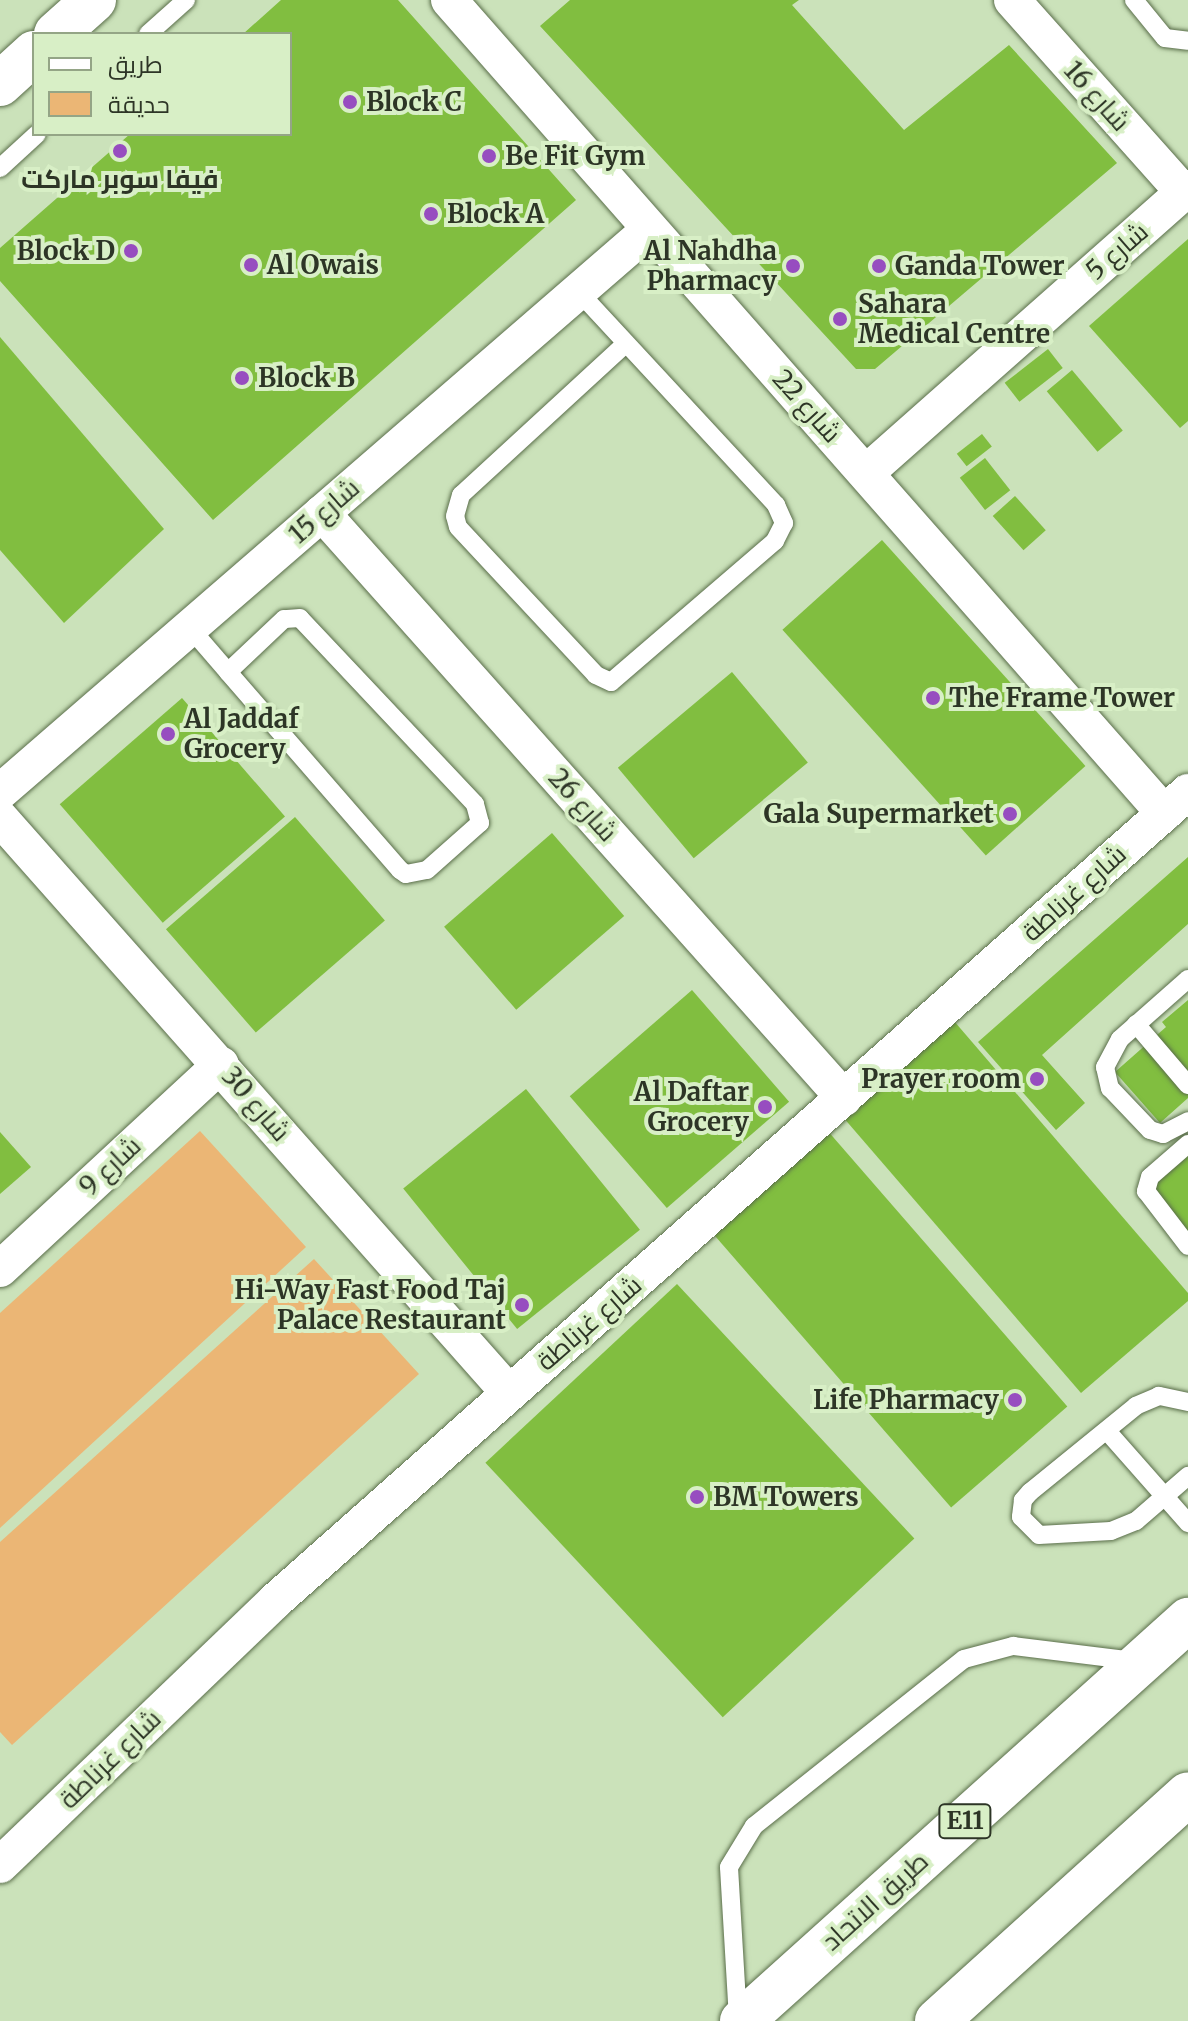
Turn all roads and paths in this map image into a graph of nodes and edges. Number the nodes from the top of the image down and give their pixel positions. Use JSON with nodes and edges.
{"nodes":[{"id":1,"x":94,"y":0,"type":"edge"},
{"id":2,"x":186,"y":0,"type":"edge"},
{"id":3,"x":449,"y":0,"type":"edge"},
{"id":4,"x":1012,"y":0,"type":"edge"},
{"id":5,"x":1134,"y":0,"type":"edge"},
{"id":6,"x":58,"y":32,"type":"edge"},
{"id":7,"x":150,"y":32,"type":"edge"},
{"id":8,"x":1188,"y":41,"type":"edge"},
{"id":9,"x":32,"y":55,"type":"edge"},
{"id":10,"x":0,"y":84,"type":"edge"},
{"id":11,"x":35,"y":136,"type":"edge"},
{"id":12,"x":0,"y":168,"type":"edge"},
{"id":13,"x":1185,"y":190,"type":"edge"},
{"id":14,"x":649,"y":230,"type":"junction"},
{"id":15,"x":578,"y":291,"type":"junction"},
{"id":16,"x":625,"y":344,"type":"junction"},
{"id":17,"x":866,"y":473,"type":"junction"},
{"id":18,"x":322,"y":513,"type":"junction"},
{"id":19,"x":190,"y":628,"type":"junction"},
{"id":20,"x":228,"y":672,"type":"junction"},
{"id":21,"x":0,"y":792,"type":"edge"},
{"id":22,"x":1176,"y":802,"type":"edge"},
{"id":23,"x":0,"y":818,"type":"edge"},
{"id":24,"x":1188,"y":979,"type":"edge"},
{"id":25,"x":1136,"y":1024,"type":"junction"},
{"id":26,"x":221,"y":1064,"type":"junction"},
{"id":27,"x":1188,"y":1085,"type":"edge"},
{"id":28,"x":844,"y":1098,"type":"junction"},
{"id":29,"x":1188,"y":1121,"type":"edge"},
{"id":30,"x":1188,"y":1144,"type":"edge"},
{"id":31,"x":1188,"y":1246,"type":"edge"},
{"id":32,"x":0,"y":1269,"type":"edge"},
{"id":33,"x":509,"y":1393,"type":"junction"},
{"id":34,"x":1188,"y":1402,"type":"edge"},
{"id":35,"x":1107,"y":1431,"type":"junction"},
{"id":36,"x":1188,"y":1476,"type":"edge"},
{"id":37,"x":1166,"y":1497,"type":"junction"},
{"id":38,"x":1188,"y":1523,"type":"edge"},
{"id":39,"x":1188,"y":1620,"type":"edge"},
{"id":40,"x":1141,"y":1662,"type":"junction"},
{"id":41,"x":1188,"y":1794,"type":"edge"},
{"id":42,"x":0,"y":1865,"type":"edge"},
{"id":43,"x":740,"y":2021,"type":"edge"},
{"id":44,"x":937,"y":2021,"type":"edge"}],
"edges":[{"from":1,"to":6,"type":"main road"},
{"from":2,"to":7,"type":"lane"},
{"from":3,"to":14,"type":"street","name":"شارع 22"},
{"from":4,"to":13,"type":"street","name":"شارع 16"},
{"from":5,"to":8,"type":"lane"},
{"from":9,"to":10,"type":"main road"},
{"from":11,"to":12,"type":"lane"},
{"from":13,"to":17,"type":"street","name":"شارع 5"},
{"from":14,"to":15,"type":"street","name":"شارع 15"},
{"from":14,"to":17,"type":"street","name":"شارع 22"},
{"from":15,"to":16,"type":"lane"},
{"from":15,"to":18,"type":"street","name":"شارع 15"},
{"from":16,"to":16,"type":"lane"},
{"from":17,"to":22,"type":"street","name":"شارع 22"},
{"from":18,"to":19,"type":"street","name":"شارع 15"},
{"from":18,"to":28,"type":"street","name":"شارع 26"},
{"from":19,"to":20,"type":"lane"},
{"from":19,"to":21,"type":"street","name":"شارع 15"},
{"from":20,"to":20,"type":"lane"},
{"from":22,"to":28,"type":"street","name":"شارع غرناطة"},
{"from":23,"to":26,"type":"street","name":"شارع 30"},
{"from":24,"to":25,"type":"lane"},
{"from":25,"to":27,"type":"lane"},
{"from":25,"to":29,"type":"lane"},
{"from":26,"to":32,"type":"street","name":"شارع 9"},
{"from":26,"to":33,"type":"street","name":"شارع 30"},
{"from":28,"to":33,"type":"street","name":"شارع غرناطة"},
{"from":30,"to":31,"type":"lane"},
{"from":33,"to":42,"type":"street","name":"شارع غرناطة"},
{"from":34,"to":35,"type":"lane"},
{"from":35,"to":37,"type":"lane"},
{"from":35,"to":37,"type":"lane"},
{"from":36,"to":37,"type":"lane"},
{"from":37,"to":38,"type":"lane"},
{"from":39,"to":40,"type":"main road","name":"طريق الاتحاد","number":"E11"},
{"from":40,"to":43,"type":"main road","name":"طريق الاتحاد","number":"E11"},
{"from":40,"to":43,"type":"lane"},
{"from":41,"to":44,"type":"main road"}]}
